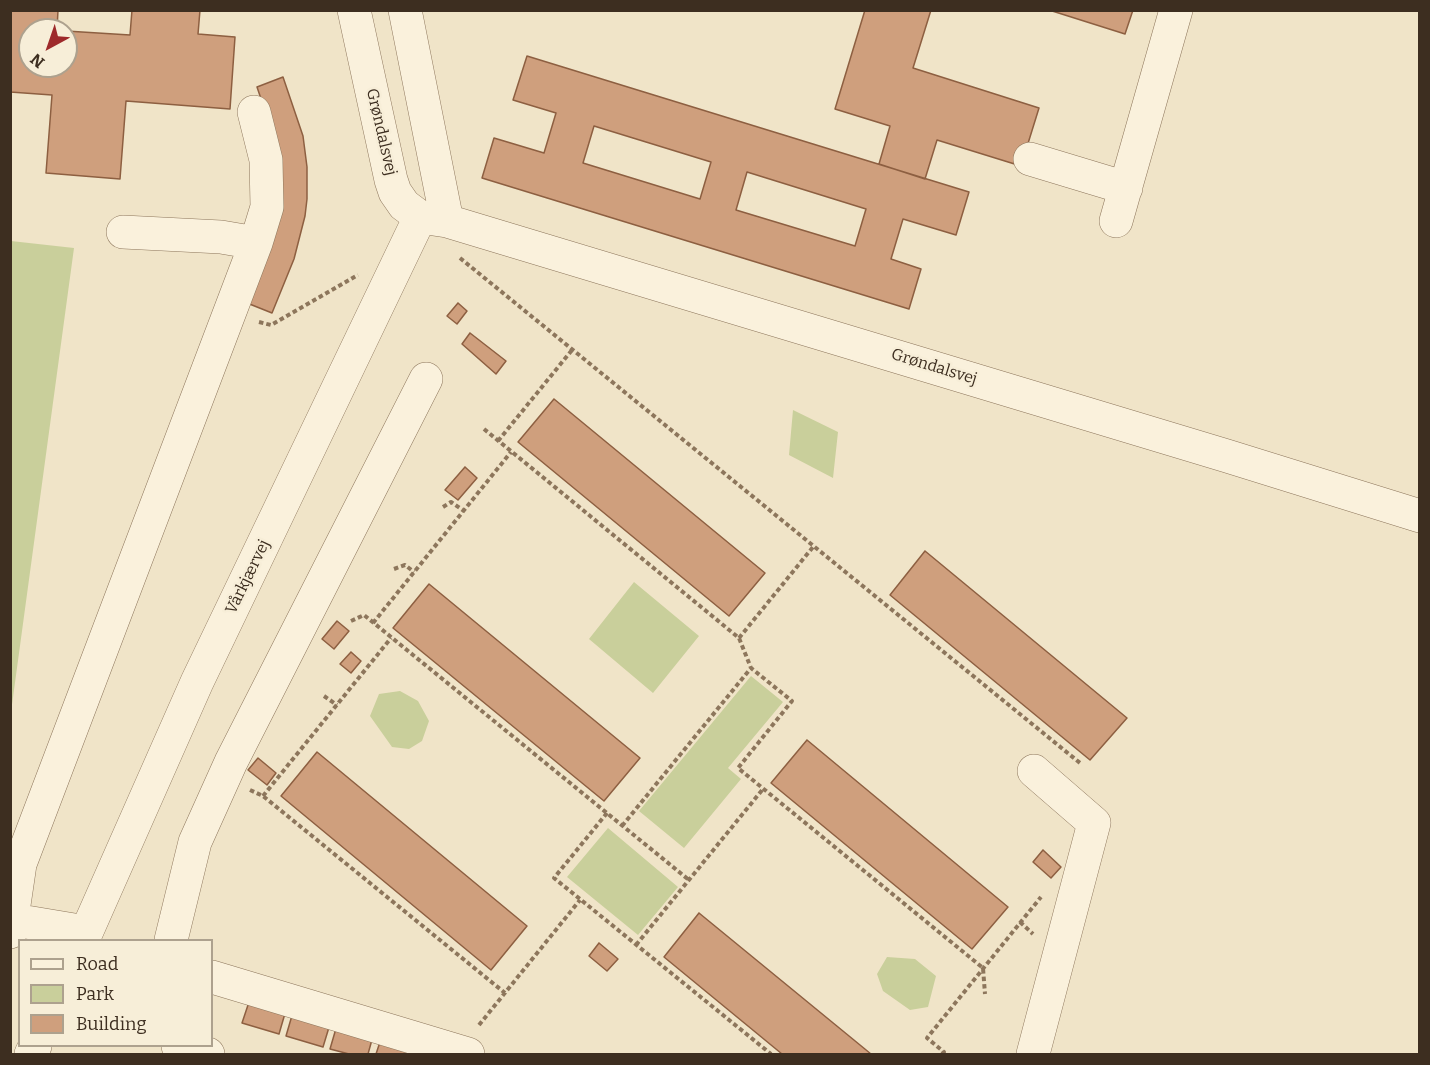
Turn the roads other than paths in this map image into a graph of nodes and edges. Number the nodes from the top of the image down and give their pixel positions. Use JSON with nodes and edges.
{"nodes":[{"id":1,"x":354,"y":10,"type":"edge"},
{"id":2,"x":405,"y":10,"type":"edge"},
{"id":3,"x":1176,"y":10,"type":"edge"},
{"id":4,"x":255,"y":112,"type":"dead end"},
{"id":5,"x":1030,"y":159,"type":"dead end"},
{"id":6,"x":1126,"y":188,"type":"junction"},
{"id":7,"x":434,"y":219,"type":"junction"},
{"id":8,"x":1116,"y":221,"type":"dead end"},
{"id":9,"x":123,"y":232,"type":"dead end"},
{"id":10,"x":256,"y":243,"type":"junction"},
{"id":11,"x":426,"y":379,"type":"dead end"},
{"id":12,"x":1419,"y":516,"type":"edge"},
{"id":13,"x":1034,"y":771,"type":"dead end"},
{"id":14,"x":12,"y":926,"type":"edge"},
{"id":15,"x":84,"y":936,"type":"edge"},
{"id":16,"x":171,"y":939,"type":"edge"},
{"id":17,"x":213,"y":977,"type":"edge"},
{"id":18,"x":182,"y":1047,"type":"edge"},
{"id":19,"x":463,"y":1053,"type":"edge"},
{"id":20,"x":208,"y":1054,"type":"edge"},
{"id":21,"x":1033,"y":1054,"type":"edge"}],
"edges":[{"from":1,"to":7,"type":"street","name":"Grøndalsvej"},
{"from":2,"to":7,"type":"street"},
{"from":3,"to":6,"type":"street"},
{"from":4,"to":10,"type":"street"},
{"from":5,"to":6,"type":"street"},
{"from":6,"to":8,"type":"street"},
{"from":7,"to":12,"type":"street","name":"Grøndalsvej"},
{"from":7,"to":15,"type":"street","name":"Vårkjærvej"},
{"from":9,"to":10,"type":"street"},
{"from":10,"to":14,"type":"street"},
{"from":11,"to":16,"type":"street"},
{"from":13,"to":21,"type":"street"},
{"from":14,"to":15,"type":"street"},
{"from":17,"to":19,"type":"street"},
{"from":18,"to":20,"type":"street"}]}
